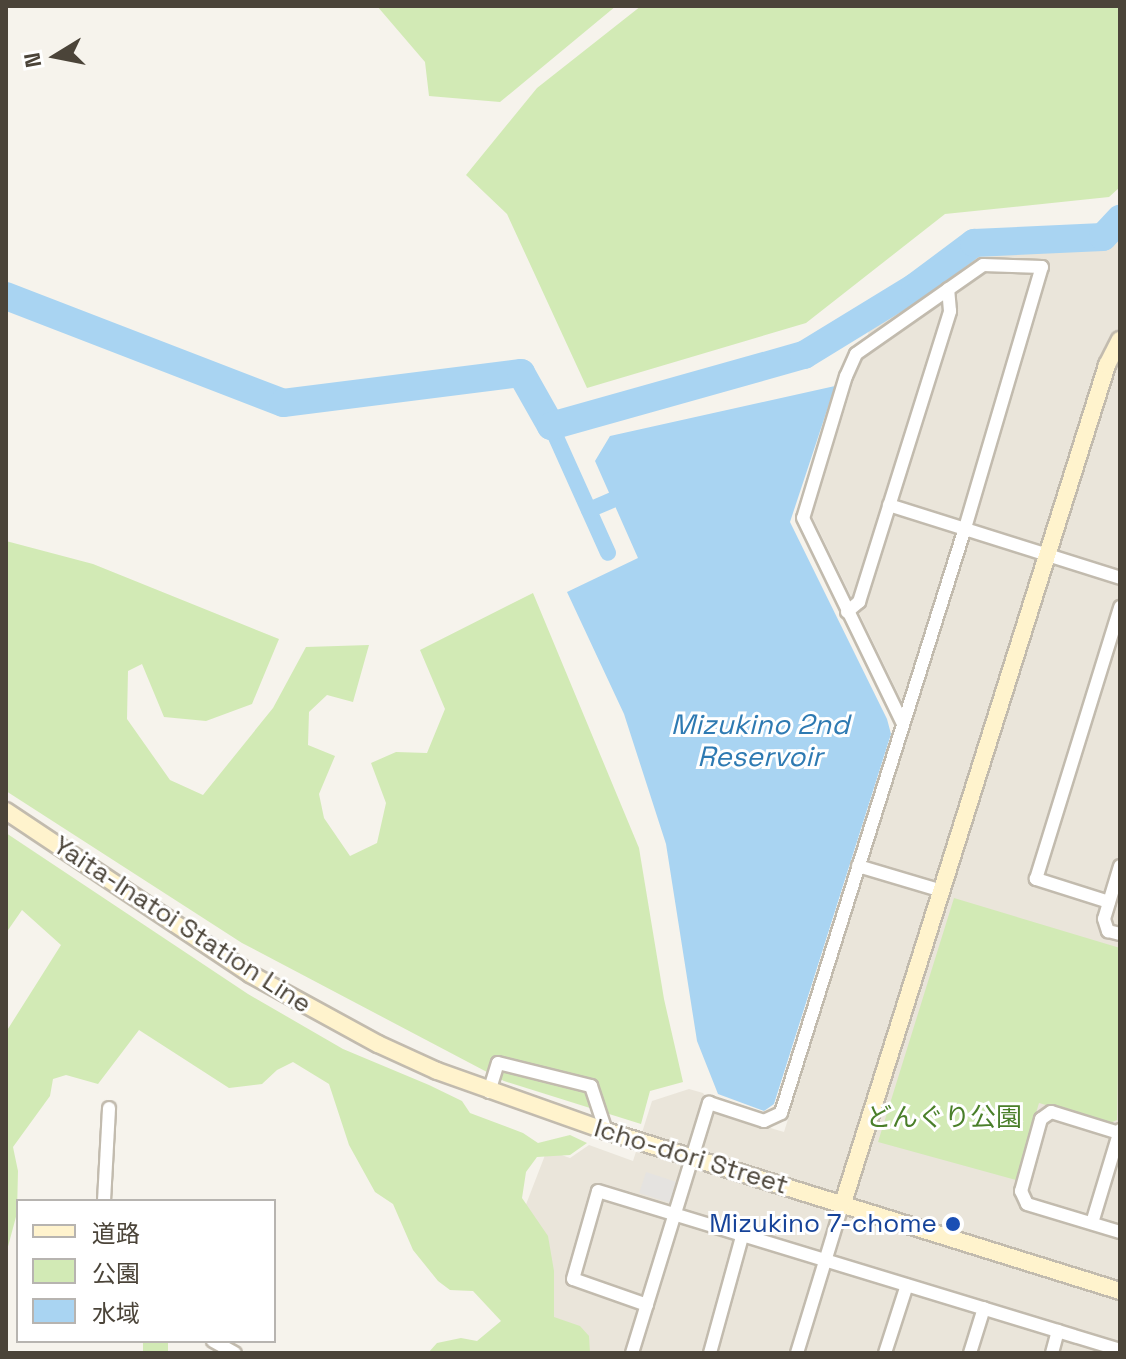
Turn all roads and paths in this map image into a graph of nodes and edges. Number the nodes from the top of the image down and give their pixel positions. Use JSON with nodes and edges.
{"nodes":[{"id":1,"x":948,"y":289,"type":"junction"},
{"id":2,"x":1120,"y":340,"type":"edge"},
{"id":3,"x":889,"y":505,"type":"junction"},
{"id":4,"x":965,"y":528,"type":"junction"},
{"id":5,"x":1048,"y":557,"type":"junction"},
{"id":6,"x":1120,"y":578,"type":"edge"},
{"id":7,"x":1120,"y":607,"type":"edge"},
{"id":8,"x":847,"y":612,"type":"junction"},
{"id":9,"x":1106,"y":654,"type":"junction"},
{"id":10,"x":1120,"y":658,"type":"edge"},
{"id":11,"x":903,"y":724,"type":"junction"},
{"id":12,"x":6,"y":811,"type":"edge"},
{"id":13,"x":858,"y":866,"type":"junction"},
{"id":14,"x":1120,"y":866,"type":"edge"},
{"id":15,"x":942,"y":891,"type":"junction"},
{"id":16,"x":1109,"y":902,"type":"junction"},
{"id":17,"x":1120,"y":934,"type":"edge"},
{"id":18,"x":489,"y":1092,"type":"junction"},
{"id":19,"x":109,"y":1108,"type":"dead end"},
{"id":20,"x":582,"y":1123,"type":"joint"},
{"id":21,"x":606,"y":1131,"type":"junction"},
{"id":22,"x":1120,"y":1132,"type":"edge"},
{"id":23,"x":693,"y":1158,"type":"junction"},
{"id":24,"x":104,"y":1199,"type":"edge"},
{"id":25,"x":843,"y":1203,"type":"junction"},
{"id":26,"x":676,"y":1212,"type":"junction"},
{"id":27,"x":1092,"y":1223,"type":"junction"},
{"id":28,"x":1120,"y":1232,"type":"edge"},
{"id":29,"x":743,"y":1233,"type":"junction"},
{"id":30,"x":826,"y":1259,"type":"junction"},
{"id":31,"x":907,"y":1285,"type":"junction"},
{"id":32,"x":1120,"y":1291,"type":"edge"},
{"id":33,"x":647,"y":1305,"type":"junction"},
{"id":34,"x":984,"y":1308,"type":"junction"},
{"id":35,"x":1058,"y":1331,"type":"junction"},
{"id":36,"x":217,"y":1343,"type":"edge"},
{"id":37,"x":1120,"y":1350,"type":"edge"},
{"id":38,"x":235,"y":1353,"type":"edge"},
{"id":39,"x":632,"y":1353,"type":"edge"},
{"id":40,"x":710,"y":1353,"type":"edge"},
{"id":41,"x":797,"y":1353,"type":"edge"},
{"id":42,"x":885,"y":1353,"type":"edge"},
{"id":43,"x":970,"y":1353,"type":"edge"},
{"id":44,"x":1052,"y":1353,"type":"edge"}],
"edges":[{"from":1,"to":3,"type":"street"},
{"from":1,"to":4,"type":"street"},
{"from":1,"to":8,"type":"street"},
{"from":2,"to":5,"type":"main road"},
{"from":3,"to":4,"type":"street"},
{"from":3,"to":8,"type":"street"},
{"from":4,"to":5,"type":"street"},
{"from":4,"to":11,"type":"street"},
{"from":5,"to":6,"type":"street"},
{"from":5,"to":15,"type":"main road"},
{"from":7,"to":9,"type":"street"},
{"from":8,"to":11,"type":"street"},
{"from":9,"to":10,"type":"street"},
{"from":9,"to":16,"type":"street"},
{"from":11,"to":13,"type":"street"},
{"from":12,"to":18,"type":"main road","name":"Yaita-Inatoi Station Line"},
{"from":13,"to":15,"type":"street"},
{"from":13,"to":23,"type":"street"},
{"from":14,"to":16,"type":"street"},
{"from":15,"to":25,"type":"main road"},
{"from":16,"to":17,"type":"street"},
{"from":18,"to":20,"type":"main road","name":"Yaita-Inatoi Station Line"},
{"from":18,"to":21,"type":"street"},
{"from":19,"to":24,"type":"street"},
{"from":20,"to":21,"type":"main road","name":"Icho-dori Street"},
{"from":21,"to":23,"type":"main road","name":"Icho-dori Street"},
{"from":22,"to":27,"type":"street"},
{"from":22,"to":27,"type":"street"},
{"from":23,"to":25,"type":"main road","name":"Icho-dori Street"},
{"from":23,"to":26,"type":"street"},
{"from":25,"to":30,"type":"street"},
{"from":25,"to":32,"type":"main road","name":"Icho-dori Street"},
{"from":26,"to":29,"type":"street"},
{"from":26,"to":33,"type":"street"},
{"from":26,"to":33,"type":"street"},
{"from":27,"to":28,"type":"street"},
{"from":29,"to":30,"type":"street"},
{"from":29,"to":40,"type":"street"},
{"from":30,"to":31,"type":"street"},
{"from":30,"to":41,"type":"street"},
{"from":31,"to":34,"type":"street"},
{"from":31,"to":42,"type":"street"},
{"from":33,"to":39,"type":"street"},
{"from":34,"to":35,"type":"street"},
{"from":34,"to":43,"type":"street"},
{"from":35,"to":37,"type":"street"},
{"from":35,"to":44,"type":"street"},
{"from":36,"to":38,"type":"street"}]}
